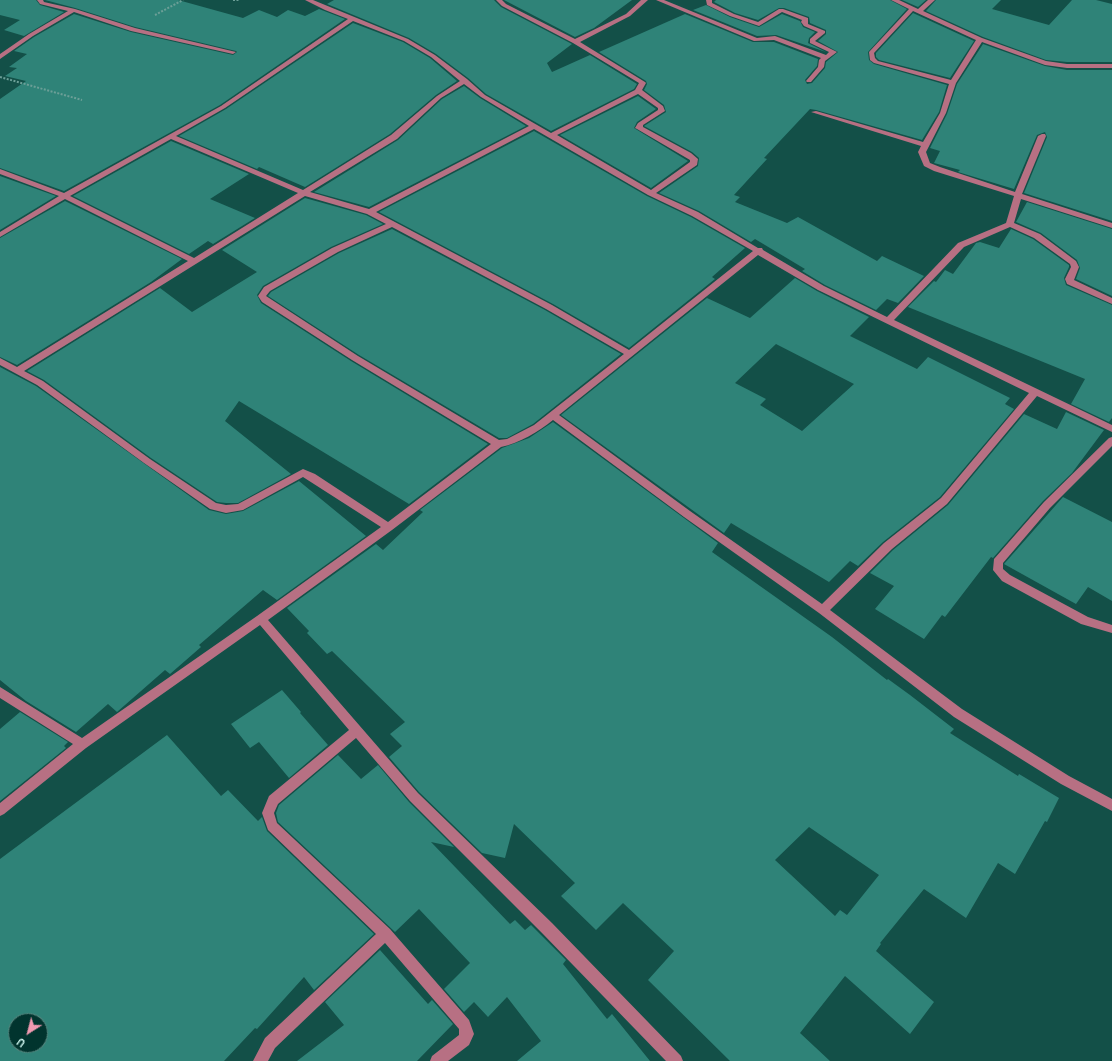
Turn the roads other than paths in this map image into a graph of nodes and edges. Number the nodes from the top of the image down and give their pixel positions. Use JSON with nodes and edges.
{"nodes":[{"id":1,"x":40,"y":0,"type":"edge"},
{"id":2,"x":308,"y":0,"type":"edge"},
{"id":3,"x":499,"y":0,"type":"edge"},
{"id":4,"x":645,"y":0,"type":"edge"},
{"id":5,"x":659,"y":0,"type":"edge"},
{"id":6,"x":709,"y":0,"type":"edge"},
{"id":7,"x":894,"y":0,"type":"edge"},
{"id":8,"x":932,"y":0,"type":"edge"},
{"id":9,"x":73,"y":10,"type":"junction"},
{"id":10,"x":916,"y":10,"type":"junction"},
{"id":11,"x":352,"y":19,"type":"junction"},
{"id":12,"x":980,"y":39,"type":"junction"},
{"id":13,"x":575,"y":42,"type":"junction"},
{"id":14,"x":233,"y":52,"type":"dead end"},
{"id":15,"x":0,"y":57,"type":"edge"},
{"id":16,"x":826,"y":57,"type":"junction"},
{"id":17,"x":1112,"y":66,"type":"edge"},
{"id":18,"x":465,"y":80,"type":"junction"},
{"id":19,"x":809,"y":82,"type":"dead end"},
{"id":20,"x":953,"y":83,"type":"junction"},
{"id":21,"x":638,"y":91,"type":"junction"},
{"id":22,"x":814,"y":112,"type":"dead end"},
{"id":23,"x":534,"y":126,"type":"junction"},
{"id":24,"x":552,"y":135,"type":"junction"},
{"id":25,"x":171,"y":136,"type":"junction"},
{"id":26,"x":1042,"y":136,"type":"dead end"},
{"id":27,"x":924,"y":145,"type":"junction"},
{"id":28,"x":0,"y":171,"type":"edge"},
{"id":29,"x":304,"y":192,"type":"junction"},
{"id":30,"x":651,"y":193,"type":"junction"},
{"id":31,"x":1018,"y":195,"type":"junction"},
{"id":32,"x":65,"y":196,"type":"junction"},
{"id":33,"x":370,"y":212,"type":"junction"},
{"id":34,"x":392,"y":224,"type":"junction"},
{"id":35,"x":1010,"y":224,"type":"junction"},
{"id":36,"x":1112,"y":226,"type":"edge"},
{"id":37,"x":0,"y":235,"type":"edge"},
{"id":38,"x":758,"y":250,"type":"junction"},
{"id":39,"x":194,"y":262,"type":"junction"},
{"id":40,"x":1112,"y":301,"type":"edge"},
{"id":41,"x":888,"y":321,"type":"junction"},
{"id":42,"x":630,"y":354,"type":"junction"},
{"id":43,"x":0,"y":361,"type":"edge"},
{"id":44,"x":17,"y":371,"type":"junction"},
{"id":45,"x":1036,"y":392,"type":"junction"},
{"id":46,"x":553,"y":415,"type":"junction"},
{"id":47,"x":1112,"y":429,"type":"edge"},
{"id":48,"x":1112,"y":440,"type":"edge"},
{"id":49,"x":498,"y":444,"type":"junction"},
{"id":50,"x":388,"y":527,"type":"junction"},
{"id":51,"x":823,"y":610,"type":"junction"},
{"id":52,"x":261,"y":619,"type":"junction"},
{"id":53,"x":1112,"y":629,"type":"edge"},
{"id":54,"x":0,"y":692,"type":"edge"},
{"id":55,"x":357,"y":731,"type":"junction"},
{"id":56,"x":82,"y":744,"type":"junction"},
{"id":57,"x":1112,"y":805,"type":"edge"},
{"id":58,"x":0,"y":810,"type":"edge"},
{"id":59,"x":385,"y":934,"type":"junction"},
{"id":60,"x":260,"y":1061,"type":"edge"},
{"id":61,"x":437,"y":1061,"type":"edge"},
{"id":62,"x":676,"y":1061,"type":"edge"}],
"edges":[{"from":1,"to":9,"type":"street"},
{"from":2,"to":11,"type":"street"},
{"from":3,"to":13,"type":"street"},
{"from":4,"to":13,"type":"street"},
{"from":5,"to":16,"type":"street"},
{"from":6,"to":16,"type":"street"},
{"from":7,"to":10,"type":"street"},
{"from":8,"to":10,"type":"street"},
{"from":9,"to":14,"type":"street"},
{"from":9,"to":15,"type":"street"},
{"from":10,"to":12,"type":"street"},
{"from":10,"to":20,"type":"street"},
{"from":11,"to":18,"type":"street"},
{"from":11,"to":25,"type":"street"},
{"from":12,"to":17,"type":"street"},
{"from":12,"to":20,"type":"street"},
{"from":13,"to":21,"type":"street"},
{"from":16,"to":19,"type":"street"},
{"from":18,"to":23,"type":"street"},
{"from":18,"to":29,"type":"street"},
{"from":20,"to":27,"type":"street"},
{"from":21,"to":24,"type":"street"},
{"from":21,"to":30,"type":"street"},
{"from":22,"to":27,"type":"street"},
{"from":23,"to":24,"type":"street"},
{"from":23,"to":33,"type":"street"},
{"from":24,"to":30,"type":"street"},
{"from":25,"to":29,"type":"street"},
{"from":25,"to":32,"type":"street"},
{"from":26,"to":31,"type":"street"},
{"from":27,"to":31,"type":"street"},
{"from":28,"to":32,"type":"street"},
{"from":29,"to":33,"type":"street"},
{"from":29,"to":39,"type":"street"},
{"from":30,"to":38,"type":"street"},
{"from":31,"to":35,"type":"street"},
{"from":31,"to":36,"type":"street"},
{"from":32,"to":37,"type":"street"},
{"from":32,"to":39,"type":"street"},
{"from":33,"to":34,"type":"street"},
{"from":34,"to":42,"type":"street"},
{"from":34,"to":49,"type":"street"},
{"from":35,"to":40,"type":"street"},
{"from":35,"to":41,"type":"street"},
{"from":38,"to":41,"type":"street"},
{"from":38,"to":42,"type":"street"},
{"from":39,"to":44,"type":"street"},
{"from":41,"to":45,"type":"street"},
{"from":42,"to":46,"type":"street"},
{"from":43,"to":44,"type":"street"},
{"from":44,"to":50,"type":"street"},
{"from":45,"to":47,"type":"street"},
{"from":45,"to":51,"type":"street"},
{"from":46,"to":49,"type":"street"},
{"from":46,"to":51,"type":"street"},
{"from":48,"to":53,"type":"street"},
{"from":49,"to":50,"type":"street"},
{"from":50,"to":52,"type":"street"},
{"from":51,"to":57,"type":"street"},
{"from":52,"to":55,"type":"street"},
{"from":52,"to":56,"type":"street"},
{"from":54,"to":56,"type":"street"},
{"from":55,"to":59,"type":"street"},
{"from":55,"to":62,"type":"street"},
{"from":56,"to":58,"type":"street"},
{"from":59,"to":60,"type":"street"},
{"from":59,"to":61,"type":"street"}]}
